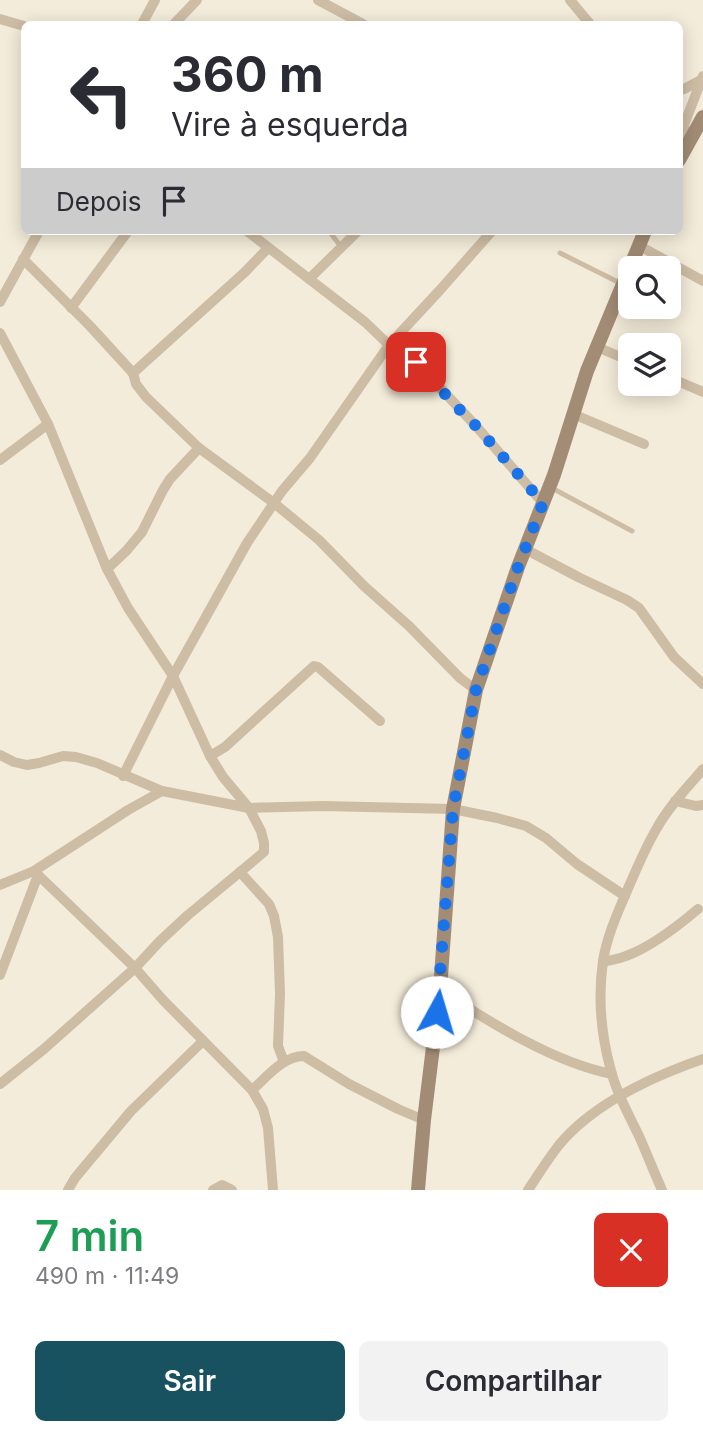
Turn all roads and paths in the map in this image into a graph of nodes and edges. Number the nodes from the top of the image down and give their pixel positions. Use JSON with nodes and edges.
{"nodes":[{"id":1,"x":155,"y":0,"type":"edge"},
{"id":2,"x":197,"y":0,"type":"edge"},
{"id":3,"x":318,"y":0,"type":"edge"},
{"id":4,"x":570,"y":0,"type":"edge"},
{"id":5,"x":0,"y":19,"type":"edge"},
{"id":6,"x":144,"y":21,"type":"edge"},
{"id":7,"x":177,"y":21,"type":"edge"},
{"id":8,"x":357,"y":21,"type":"edge"},
{"id":9,"x":588,"y":21,"type":"edge"},
{"id":10,"x":21,"y":25,"type":"edge"},
{"id":11,"x":703,"y":78,"type":"edge"},
{"id":12,"x":683,"y":89,"type":"edge"},
{"id":13,"x":703,"y":117,"type":"edge"},
{"id":14,"x":688,"y":142,"type":"junction"},
{"id":15,"x":683,"y":152,"type":"edge"},
{"id":16,"x":37,"y":235,"type":"edge"},
{"id":17,"x":125,"y":235,"type":"edge"},
{"id":18,"x":252,"y":235,"type":"edge"},
{"id":19,"x":332,"y":235,"type":"edge"},
{"id":20,"x":354,"y":235,"type":"edge"},
{"id":21,"x":488,"y":235,"type":"edge"},
{"id":22,"x":643,"y":235,"type":"edge"},
{"id":23,"x":638,"y":245,"type":"junction"},
{"id":24,"x":268,"y":248,"type":"junction"},
{"id":25,"x":342,"y":248,"type":"junction"},
{"id":26,"x":559,"y":253,"type":"dead end"},
{"id":27,"x":633,"y":256,"type":"edge"},
{"id":28,"x":23,"y":259,"type":"junction"},
{"id":29,"x":309,"y":279,"type":"junction"},
{"id":30,"x":703,"y":281,"type":"edge"},
{"id":31,"x":618,"y":282,"type":"edge"},
{"id":32,"x":618,"y":294,"type":"edge"},
{"id":33,"x":0,"y":302,"type":"edge"},
{"id":34,"x":71,"y":308,"type":"junction"},
{"id":35,"x":1,"y":338,"type":"edge"},
{"id":36,"x":391,"y":342,"type":"junction"},
{"id":37,"x":597,"y":347,"type":"junction"},
{"id":38,"x":618,"y":356,"type":"edge"},
{"id":39,"x":133,"y":373,"type":"junction"},
{"id":40,"x":681,"y":383,"type":"edge"},
{"id":41,"x":703,"y":392,"type":"edge"},
{"id":42,"x":573,"y":414,"type":"junction"},
{"id":43,"x":48,"y":424,"type":"junction"},
{"id":44,"x":645,"y":444,"type":"dead end"},
{"id":45,"x":200,"y":449,"type":"junction"},
{"id":46,"x":0,"y":460,"type":"edge"},
{"id":47,"x":550,"y":487,"type":"junction"},
{"id":48,"x":274,"y":503,"type":"junction"},
{"id":49,"x":543,"y":503,"type":"junction"},
{"id":50,"x":632,"y":531,"type":"dead end"},
{"id":51,"x":525,"y":549,"type":"junction"},
{"id":52,"x":107,"y":569,"type":"junction"},
{"id":53,"x":173,"y":676,"type":"junction"},
{"id":54,"x":703,"y":684,"type":"edge"},
{"id":55,"x":476,"y":690,"type":"junction"},
{"id":56,"x":380,"y":721,"type":"dead end"},
{"id":57,"x":0,"y":755,"type":"edge"},
{"id":58,"x":210,"y":756,"type":"junction"},
{"id":59,"x":703,"y":769,"type":"edge"},
{"id":60,"x":123,"y":776,"type":"junction"},
{"id":61,"x":162,"y":791,"type":"junction"},
{"id":62,"x":675,"y":801,"type":"junction"},
{"id":63,"x":703,"y":806,"type":"edge"},
{"id":64,"x":249,"y":808,"type":"junction"},
{"id":65,"x":453,"y":809,"type":"junction"},
{"id":66,"x":240,"y":872,"type":"junction"},
{"id":67,"x":36,"y":873,"type":"junction"},
{"id":68,"x":0,"y":885,"type":"edge"},
{"id":69,"x":625,"y":896,"type":"junction"},
{"id":70,"x":698,"y":909,"type":"dead end"},
{"id":71,"x":603,"y":962,"type":"junction"},
{"id":72,"x":135,"y":968,"type":"junction"},
{"id":73,"x":0,"y":975,"type":"edge"},
{"id":74,"x":440,"y":990,"type":"junction"},
{"id":75,"x":203,"y":1041,"type":"junction"},
{"id":76,"x":703,"y":1059,"type":"edge"},
{"id":77,"x":284,"y":1062,"type":"junction"},
{"id":78,"x":612,"y":1074,"type":"junction"},
{"id":79,"x":0,"y":1084,"type":"edge"},
{"id":80,"x":252,"y":1090,"type":"junction"},
{"id":81,"x":620,"y":1097,"type":"junction"},
{"id":82,"x":424,"y":1120,"type":"junction"},
{"id":83,"x":68,"y":1190,"type":"edge"},
{"id":84,"x":213,"y":1190,"type":"edge"},
{"id":85,"x":232,"y":1190,"type":"edge"},
{"id":86,"x":273,"y":1190,"type":"edge"},
{"id":87,"x":418,"y":1190,"type":"edge"},
{"id":88,"x":528,"y":1190,"type":"edge"},
{"id":89,"x":662,"y":1190,"type":"edge"}],
"edges":[{"from":1,"to":6,"type":"street"},
{"from":2,"to":7,"type":"street"},
{"from":3,"to":8,"type":"street"},
{"from":4,"to":9,"type":"street"},
{"from":5,"to":10,"type":"street"},
{"from":11,"to":12,"type":"street"},
{"from":11,"to":14,"type":"street"},
{"from":13,"to":14,"type":"street"},
{"from":14,"to":15,"type":"street"},
{"from":16,"to":28,"type":"street"},
{"from":17,"to":34,"type":"street"},
{"from":18,"to":24,"type":"street"},
{"from":19,"to":25,"type":"lane"},
{"from":20,"to":25,"type":"street"},
{"from":21,"to":36,"type":"street"},
{"from":22,"to":23,"type":"street"},
{"from":23,"to":27,"type":"street"},
{"from":23,"to":30,"type":"street"},
{"from":24,"to":29,"type":"street"},
{"from":24,"to":39,"type":"street"},
{"from":25,"to":29,"type":"street"},
{"from":26,"to":31,"type":"lane"},
{"from":28,"to":33,"type":"street"},
{"from":28,"to":34,"type":"street"},
{"from":29,"to":36,"type":"street"},
{"from":32,"to":37,"type":"street"},
{"from":34,"to":39,"type":"street"},
{"from":35,"to":43,"type":"street"},
{"from":36,"to":48,"type":"street"},
{"from":36,"to":49,"type":"street"},
{"from":37,"to":38,"type":"street"},
{"from":37,"to":42,"type":"street"},
{"from":39,"to":45,"type":"street"},
{"from":40,"to":41,"type":"street"},
{"from":42,"to":44,"type":"street"},
{"from":42,"to":47,"type":"street"},
{"from":43,"to":46,"type":"street"},
{"from":43,"to":52,"type":"street"},
{"from":45,"to":48,"type":"street"},
{"from":45,"to":52,"type":"street"},
{"from":47,"to":49,"type":"street"},
{"from":47,"to":50,"type":"lane"},
{"from":48,"to":53,"type":"street"},
{"from":48,"to":55,"type":"street"},
{"from":49,"to":51,"type":"street"},
{"from":51,"to":54,"type":"street"},
{"from":51,"to":55,"type":"street"},
{"from":52,"to":53,"type":"street"},
{"from":53,"to":58,"type":"street"},
{"from":53,"to":60,"type":"street"},
{"from":55,"to":65,"type":"street"},
{"from":56,"to":58,"type":"street"},
{"from":57,"to":60,"type":"street"},
{"from":58,"to":64,"type":"street"},
{"from":59,"to":62,"type":"street"},
{"from":60,"to":61,"type":"street"},
{"from":61,"to":64,"type":"street"},
{"from":61,"to":67,"type":"street"},
{"from":62,"to":63,"type":"street"},
{"from":62,"to":69,"type":"street"},
{"from":64,"to":65,"type":"street"},
{"from":64,"to":66,"type":"street"},
{"from":65,"to":69,"type":"street"},
{"from":65,"to":74,"type":"street"},
{"from":66,"to":72,"type":"street"},
{"from":66,"to":77,"type":"street"},
{"from":67,"to":68,"type":"street"},
{"from":67,"to":72,"type":"street"},
{"from":67,"to":73,"type":"street"},
{"from":69,"to":71,"type":"street"},
{"from":70,"to":71,"type":"street"},
{"from":71,"to":78,"type":"street"},
{"from":72,"to":75,"type":"street"},
{"from":72,"to":79,"type":"street"},
{"from":74,"to":78,"type":"street"},
{"from":74,"to":82,"type":"street"},
{"from":75,"to":80,"type":"street"},
{"from":75,"to":83,"type":"street"},
{"from":76,"to":81,"type":"street"},
{"from":77,"to":80,"type":"street"},
{"from":77,"to":82,"type":"street"},
{"from":78,"to":81,"type":"street"},
{"from":80,"to":86,"type":"street"},
{"from":81,"to":88,"type":"street"},
{"from":81,"to":89,"type":"street"},
{"from":82,"to":87,"type":"street"},
{"from":84,"to":85,"type":"street"}]}
